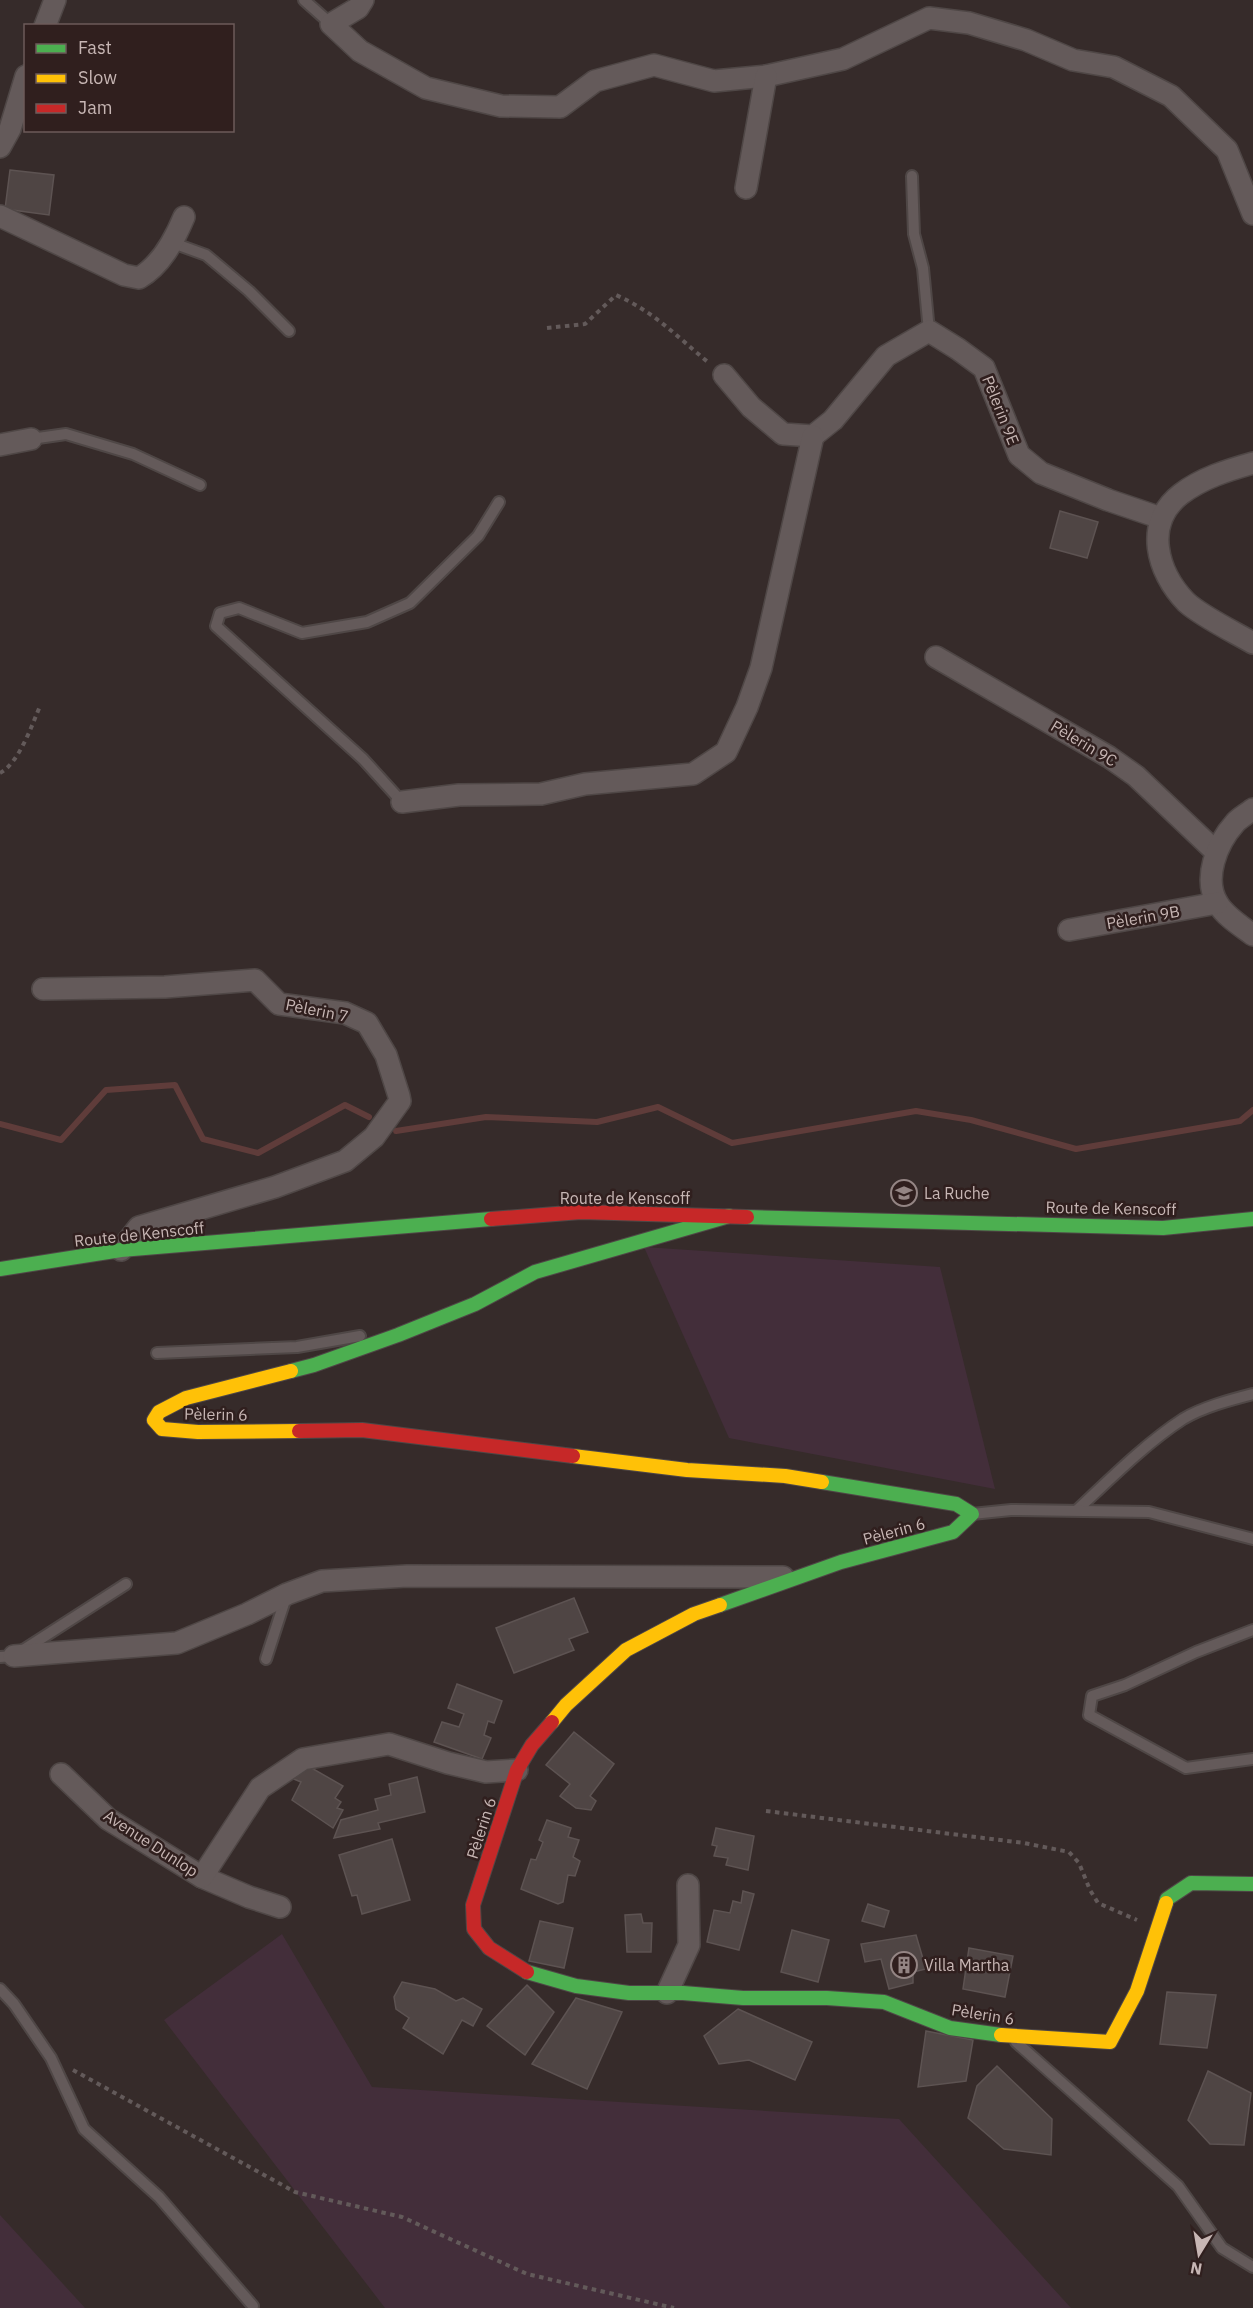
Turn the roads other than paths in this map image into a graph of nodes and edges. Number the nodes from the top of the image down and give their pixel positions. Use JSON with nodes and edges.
{"nodes":[{"id":1,"x":55,"y":0,"type":"edge"},
{"id":2,"x":304,"y":0,"type":"edge"},
{"id":3,"x":363,"y":0,"type":"edge"},
{"id":4,"x":46,"y":24,"type":"edge"},
{"id":5,"x":331,"y":24,"type":"junction"},
{"id":6,"x":766,"y":76,"type":"junction"},
{"id":7,"x":24,"y":83,"type":"edge"},
{"id":8,"x":0,"y":147,"type":"edge"},
{"id":9,"x":912,"y":176,"type":"dead end"},
{"id":10,"x":746,"y":188,"type":"dead end"},
{"id":11,"x":1253,"y":214,"type":"edge"},
{"id":12,"x":0,"y":216,"type":"edge"},
{"id":13,"x":184,"y":217,"type":"dead end"},
{"id":14,"x":173,"y":243,"type":"junction"},
{"id":15,"x":289,"y":331,"type":"dead end"},
{"id":16,"x":929,"y":331,"type":"junction"},
{"id":17,"x":724,"y":375,"type":"road end"},
{"id":18,"x":813,"y":436,"type":"junction"},
{"id":19,"x":31,"y":439,"type":"joint"},
{"id":20,"x":0,"y":445,"type":"edge"},
{"id":21,"x":1253,"y":464,"type":"edge"},
{"id":22,"x":200,"y":485,"type":"dead end"},
{"id":23,"x":500,"y":502,"type":"dead end"},
{"id":24,"x":1161,"y":518,"type":"junction"},
{"id":25,"x":1253,"y":643,"type":"edge"},
{"id":26,"x":936,"y":657,"type":"dead end"},
{"id":27,"x":402,"y":801,"type":"joint"},
{"id":28,"x":1253,"y":809,"type":"edge"},
{"id":29,"x":1215,"y":852,"type":"junction"},
{"id":30,"x":1217,"y":903,"type":"junction"},
{"id":31,"x":1069,"y":930,"type":"dead end"},
{"id":32,"x":1253,"y":935,"type":"edge"},
{"id":33,"x":43,"y":989,"type":"dead end"},
{"id":34,"x":729,"y":1216,"type":"junction"},
{"id":35,"x":1253,"y":1219,"type":"edge"},
{"id":36,"x":122,"y":1250,"type":"junction"},
{"id":37,"x":0,"y":1269,"type":"edge"},
{"id":38,"x":398,"y":1335,"type":"junction"},
{"id":39,"x":157,"y":1353,"type":"dead end"},
{"id":40,"x":1253,"y":1394,"type":"edge"},
{"id":41,"x":1077,"y":1510,"type":"junction"},
{"id":42,"x":972,"y":1514,"type":"junction"},
{"id":43,"x":1253,"y":1539,"type":"edge"},
{"id":44,"x":798,"y":1577,"type":"junction"},
{"id":45,"x":126,"y":1584,"type":"dead end"},
{"id":46,"x":287,"y":1594,"type":"junction"},
{"id":47,"x":1253,"y":1630,"type":"edge"},
{"id":48,"x":7,"y":1656,"type":"edge"},
{"id":49,"x":266,"y":1659,"type":"dead end"},
{"id":50,"x":1253,"y":1759,"type":"edge"},
{"id":51,"x":517,"y":1770,"type":"junction"},
{"id":52,"x":61,"y":1774,"type":"dead end"},
{"id":53,"x":202,"y":1877,"type":"junction"},
{"id":54,"x":688,"y":1884,"type":"dead end"},
{"id":55,"x":1253,"y":1884,"type":"edge"},
{"id":56,"x":280,"y":1907,"type":"dead end"},
{"id":57,"x":0,"y":1989,"type":"edge"},
{"id":58,"x":667,"y":1993,"type":"junction"},
{"id":59,"x":1010,"y":2036,"type":"junction"},
{"id":60,"x":1253,"y":2267,"type":"edge"},
{"id":61,"x":253,"y":2306,"type":"dead end"}],
"edges":[{"from":1,"to":4,"type":"street"},
{"from":2,"to":5,"type":"lane"},
{"from":3,"to":5,"type":"street"},
{"from":5,"to":6,"type":"street"},
{"from":6,"to":10,"type":"street"},
{"from":6,"to":11,"type":"street"},
{"from":7,"to":8,"type":"street"},
{"from":9,"to":16,"type":"lane"},
{"from":12,"to":14,"type":"street"},
{"from":13,"to":14,"type":"street"},
{"from":14,"to":15,"type":"lane"},
{"from":16,"to":18,"type":"street"},
{"from":16,"to":24,"type":"street","name":"Pèlerin 9E"},
{"from":17,"to":18,"type":"street"},
{"from":18,"to":27,"type":"street"},
{"from":19,"to":20,"type":"street"},
{"from":19,"to":22,"type":"lane"},
{"from":21,"to":24,"type":"street"},
{"from":23,"to":27,"type":"lane"},
{"from":24,"to":25,"type":"street"},
{"from":26,"to":29,"type":"street","name":"Pèlerin 9C"},
{"from":28,"to":29,"type":"street"},
{"from":29,"to":30,"type":"street"},
{"from":30,"to":31,"type":"street","name":"Pèlerin 9B"},
{"from":30,"to":32,"type":"street"},
{"from":33,"to":36,"type":"street","name":"Pèlerin 7"},
{"from":34,"to":35,"type":"street","name":"Route de Kenscoff"},
{"from":34,"to":36,"type":"street","name":"Route de Kenscoff"},
{"from":34,"to":38,"type":"street","name":"Pèlerin 6"},
{"from":36,"to":37,"type":"street","name":"Route de Kenscoff"},
{"from":38,"to":39,"type":"lane"},
{"from":38,"to":42,"type":"street","name":"Pèlerin 6"},
{"from":40,"to":41,"type":"lane"},
{"from":41,"to":42,"type":"lane"},
{"from":41,"to":43,"type":"lane"},
{"from":42,"to":44,"type":"street","name":"Pèlerin 6"},
{"from":44,"to":46,"type":"street"},
{"from":44,"to":51,"type":"street","name":"Pèlerin 6"},
{"from":45,"to":48,"type":"lane"},
{"from":46,"to":48,"type":"street"},
{"from":46,"to":49,"type":"lane"},
{"from":47,"to":50,"type":"lane"},
{"from":51,"to":53,"type":"street","name":"Avenue Dunlop"},
{"from":51,"to":58,"type":"street","name":"Pèlerin 6"},
{"from":52,"to":53,"type":"street","name":"Avenue Dunlop"},
{"from":53,"to":56,"type":"street"},
{"from":54,"to":58,"type":"street"},
{"from":55,"to":59,"type":"street","name":"Pèlerin 6"},
{"from":57,"to":61,"type":"lane"},
{"from":58,"to":59,"type":"street","name":"Pèlerin 6"},
{"from":59,"to":60,"type":"lane"}]}
